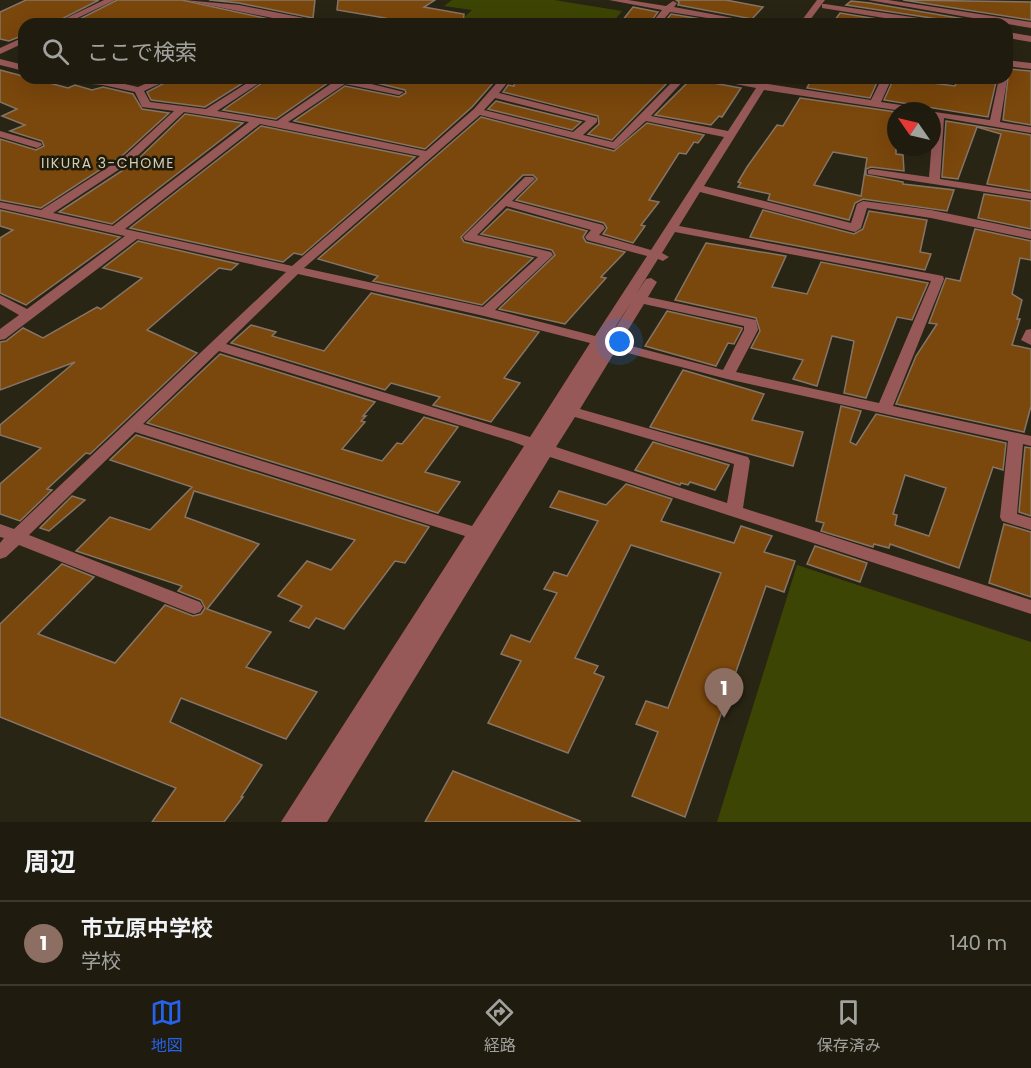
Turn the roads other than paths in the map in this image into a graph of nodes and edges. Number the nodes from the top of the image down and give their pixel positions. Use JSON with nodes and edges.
{"nodes":[{"id":1,"x":111,"y":0,"type":"edge"},
{"id":2,"x":188,"y":0,"type":"edge"},
{"id":3,"x":613,"y":0,"type":"edge"},
{"id":4,"x":676,"y":0,"type":"edge"},
{"id":5,"x":872,"y":0,"type":"edge"},
{"id":6,"x":205,"y":1,"type":"edge"},
{"id":7,"x":825,"y":2,"type":"edge"},
{"id":8,"x":668,"y":9,"type":"junction"},
{"id":9,"x":272,"y":16,"type":"junction"},
{"id":10,"x":71,"y":18,"type":"edge"},
{"id":11,"x":270,"y":18,"type":"edge"},
{"id":12,"x":286,"y":18,"type":"edge"},
{"id":13,"x":660,"y":18,"type":"edge"},
{"id":14,"x":721,"y":18,"type":"edge"},
{"id":15,"x":809,"y":18,"type":"edge"},
{"id":16,"x":816,"y":18,"type":"edge"},
{"id":17,"x":907,"y":18,"type":"edge"},
{"id":18,"x":982,"y":18,"type":"edge"},
{"id":19,"x":1013,"y":23,"type":"edge"},
{"id":20,"x":1031,"y":26,"type":"edge"},
{"id":21,"x":1013,"y":36,"type":"edge"},
{"id":22,"x":1031,"y":39,"type":"edge"},
{"id":23,"x":18,"y":43,"type":"edge"},
{"id":24,"x":0,"y":51,"type":"edge"},
{"id":25,"x":0,"y":62,"type":"edge"},
{"id":26,"x":1013,"y":64,"type":"edge"},
{"id":27,"x":18,"y":66,"type":"edge"},
{"id":28,"x":1031,"y":66,"type":"edge"},
{"id":29,"x":112,"y":84,"type":"edge"},
{"id":30,"x":153,"y":84,"type":"edge"},
{"id":31,"x":252,"y":84,"type":"edge"},
{"id":32,"x":332,"y":84,"type":"edge"},
{"id":33,"x":362,"y":84,"type":"edge"},
{"id":34,"x":501,"y":84,"type":"edge"},
{"id":35,"x":675,"y":84,"type":"edge"},
{"id":36,"x":768,"y":84,"type":"edge"},
{"id":37,"x":768,"y":84,"type":"edge"},
{"id":38,"x":774,"y":84,"type":"edge"},
{"id":39,"x":884,"y":84,"type":"edge"},
{"id":40,"x":1001,"y":84,"type":"edge"},
{"id":41,"x":139,"y":90,"type":"junction"},
{"id":42,"x":399,"y":92,"type":"dead end"},
{"id":43,"x":492,"y":94,"type":"junction"},
{"id":44,"x":875,"y":104,"type":"junction"},
{"id":45,"x":887,"y":106,"type":"edge"},
{"id":46,"x":182,"y":109,"type":"junction"},
{"id":47,"x":478,"y":111,"type":"junction"},
{"id":48,"x":208,"y":112,"type":"junction"},
{"id":49,"x":941,"y":114,"type":"edge"},
{"id":50,"x":644,"y":118,"type":"junction"},
{"id":51,"x":258,"y":120,"type":"junction"},
{"id":52,"x":279,"y":124,"type":"junction"},
{"id":53,"x":994,"y":124,"type":"junction"},
{"id":54,"x":1031,"y":130,"type":"edge"},
{"id":55,"x":0,"y":134,"type":"edge"},
{"id":56,"x":732,"y":135,"type":"junction"},
{"id":57,"x":575,"y":136,"type":"junction"},
{"id":58,"x":37,"y":145,"type":"dead end"},
{"id":59,"x":429,"y":155,"type":"junction"},
{"id":60,"x":934,"y":156,"type":"edge"},
{"id":61,"x":872,"y":172,"type":"dead end"},
{"id":62,"x":529,"y":179,"type":"dead end"},
{"id":63,"x":934,"y":183,"type":"junction"},
{"id":64,"x":703,"y":189,"type":"junction"},
{"id":65,"x":1031,"y":195,"type":"edge"},
{"id":66,"x":504,"y":202,"type":"junction"},
{"id":67,"x":0,"y":205,"type":"edge"},
{"id":68,"x":43,"y":214,"type":"junction"},
{"id":69,"x":677,"y":229,"type":"junction"},
{"id":70,"x":116,"y":230,"type":"junction"},
{"id":71,"x":136,"y":234,"type":"junction"},
{"id":72,"x":1031,"y":235,"type":"edge"},
{"id":73,"x":661,"y":256,"type":"junction"},
{"id":74,"x":296,"y":269,"type":"junction"},
{"id":75,"x":634,"y":298,"type":"junction"},
{"id":76,"x":0,"y":299,"type":"edge"},
{"id":77,"x":486,"y":312,"type":"junction"},
{"id":78,"x":28,"y":315,"type":"junction"},
{"id":79,"x":1031,"y":333,"type":"edge"},
{"id":80,"x":0,"y":336,"type":"edge"},
{"id":81,"x":1031,"y":341,"type":"edge"},
{"id":82,"x":606,"y":342,"type":"junction"},
{"id":83,"x":217,"y":346,"type":"junction"},
{"id":84,"x":727,"y":375,"type":"junction"},
{"id":85,"x":885,"y":407,"type":"junction"},
{"id":86,"x":564,"y":409,"type":"junction"},
{"id":87,"x":133,"y":426,"type":"junction"},
{"id":88,"x":1024,"y":439,"type":"edge"},
{"id":89,"x":540,"y":446,"type":"junction"},
{"id":90,"x":734,"y":512,"type":"junction"},
{"id":91,"x":1031,"y":524,"type":"edge"},
{"id":92,"x":0,"y":530,"type":"edge"},
{"id":93,"x":484,"y":536,"type":"junction"},
{"id":94,"x":18,"y":538,"type":"junction"},
{"id":95,"x":0,"y":553,"type":"edge"},
{"id":96,"x":195,"y":607,"type":"dead end"},
{"id":97,"x":1031,"y":607,"type":"edge"},
{"id":98,"x":292,"y":822,"type":"edge"},
{"id":99,"x":315,"y":822,"type":"edge"}],
"edges":[{"from":1,"to":10,"type":"street"},
{"from":2,"to":6,"type":"street"},
{"from":3,"to":8,"type":"street"},
{"from":4,"to":8,"type":"street"},
{"from":5,"to":18,"type":"street"},
{"from":6,"to":9,"type":"street"},
{"from":7,"to":15,"type":"street"},
{"from":7,"to":16,"type":"street"},
{"from":7,"to":17,"type":"street"},
{"from":8,"to":13,"type":"street"},
{"from":8,"to":14,"type":"street"},
{"from":9,"to":11,"type":"street"},
{"from":9,"to":12,"type":"street"},
{"from":19,"to":20,"type":"street"},
{"from":21,"to":22,"type":"street"},
{"from":23,"to":24,"type":"street"},
{"from":25,"to":27,"type":"street"},
{"from":26,"to":28,"type":"street"},
{"from":29,"to":41,"type":"street"},
{"from":30,"to":41,"type":"street"},
{"from":31,"to":48,"type":"street"},
{"from":32,"to":52,"type":"street"},
{"from":33,"to":42,"type":"street"},
{"from":34,"to":43,"type":"street"},
{"from":35,"to":50,"type":"street"},
{"from":36,"to":56,"type":"street"},
{"from":37,"to":64,"type":"street"},
{"from":38,"to":44,"type":"street"},
{"from":39,"to":44,"type":"street"},
{"from":40,"to":53,"type":"street"},
{"from":41,"to":46,"type":"street"},
{"from":43,"to":47,"type":"street"},
{"from":43,"to":57,"type":"street"},
{"from":44,"to":45,"type":"street"},
{"from":46,"to":48,"type":"street"},
{"from":46,"to":68,"type":"street"},
{"from":47,"to":57,"type":"street"},
{"from":47,"to":59,"type":"street"},
{"from":48,"to":51,"type":"street"},
{"from":49,"to":53,"type":"street"},
{"from":50,"to":56,"type":"street"},
{"from":50,"to":57,"type":"street"},
{"from":51,"to":52,"type":"street"},
{"from":51,"to":70,"type":"street"},
{"from":52,"to":59,"type":"street"},
{"from":53,"to":54,"type":"street"},
{"from":55,"to":58,"type":"street"},
{"from":56,"to":64,"type":"street"},
{"from":59,"to":74,"type":"street"},
{"from":60,"to":63,"type":"street"},
{"from":61,"to":63,"type":"street"},
{"from":62,"to":66,"type":"street"},
{"from":63,"to":65,"type":"street"},
{"from":64,"to":69,"type":"street"},
{"from":64,"to":72,"type":"street"},
{"from":66,"to":73,"type":"street"},
{"from":66,"to":77,"type":"street"},
{"from":67,"to":68,"type":"street"},
{"from":68,"to":70,"type":"street"},
{"from":69,"to":73,"type":"street"},
{"from":69,"to":85,"type":"street"},
{"from":70,"to":71,"type":"street"},
{"from":71,"to":74,"type":"street"},
{"from":71,"to":78,"type":"street"},
{"from":73,"to":75,"type":"street"},
{"from":74,"to":77,"type":"street"},
{"from":74,"to":83,"type":"street"},
{"from":75,"to":82,"type":"street"},
{"from":75,"to":84,"type":"street"},
{"from":76,"to":78,"type":"street"},
{"from":77,"to":82,"type":"street"},
{"from":78,"to":80,"type":"street"},
{"from":79,"to":81,"type":"street"},
{"from":82,"to":84,"type":"street"},
{"from":82,"to":86,"type":"street"},
{"from":83,"to":87,"type":"street"},
{"from":83,"to":89,"type":"street"},
{"from":84,"to":85,"type":"street"},
{"from":85,"to":88,"type":"street"},
{"from":86,"to":89,"type":"street"},
{"from":86,"to":90,"type":"street"},
{"from":87,"to":93,"type":"street"},
{"from":87,"to":94,"type":"street"},
{"from":88,"to":91,"type":"street"},
{"from":89,"to":90,"type":"street"},
{"from":89,"to":93,"type":"street"},
{"from":90,"to":97,"type":"street"},
{"from":92,"to":94,"type":"street"},
{"from":93,"to":98,"type":"street"},
{"from":93,"to":99,"type":"street"},
{"from":94,"to":95,"type":"street"},
{"from":94,"to":96,"type":"street"}]}
